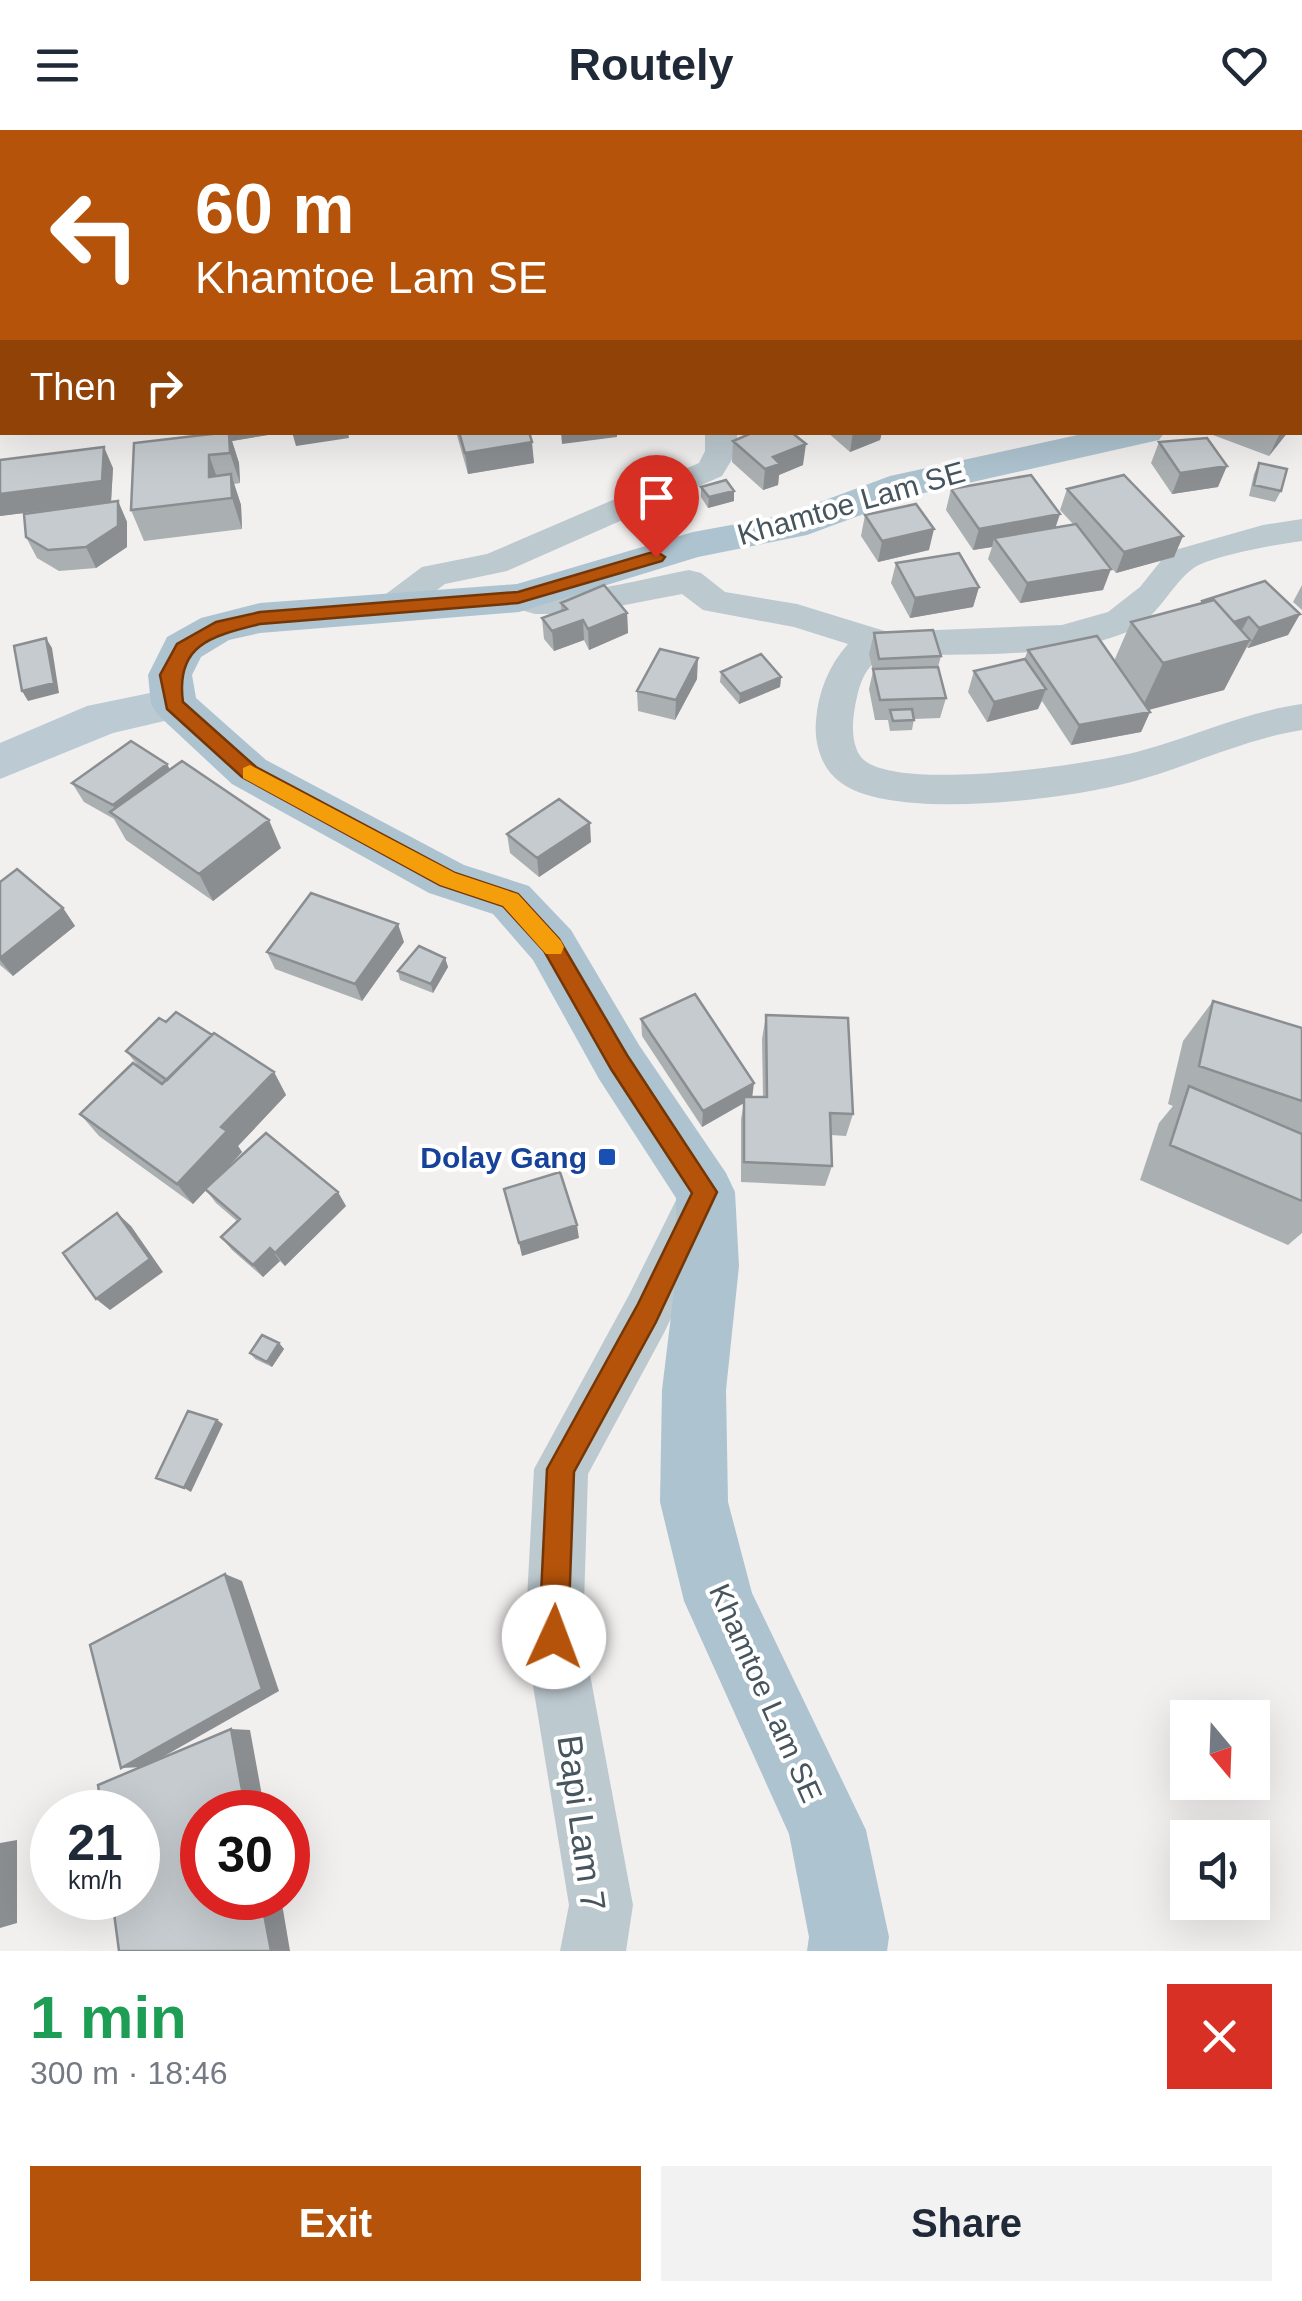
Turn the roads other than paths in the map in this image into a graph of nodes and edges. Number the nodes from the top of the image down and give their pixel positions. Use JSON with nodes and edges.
{"nodes":[{"id":1,"x":721,"y":435,"type":"edge"},
{"id":2,"x":1132,"y":435,"type":"edge"},
{"id":3,"x":1302,"y":530,"type":"edge"},
{"id":4,"x":518,"y":598,"type":"junction"},
{"id":5,"x":390,"y":608,"type":"junction"},
{"id":6,"x":887,"y":644,"type":"junction"},
{"id":7,"x":174,"y":704,"type":"junction"},
{"id":8,"x":1302,"y":717,"type":"edge"},
{"id":9,"x":0,"y":762,"type":"edge"},
{"id":10,"x":705,"y":1192,"type":"junction"},
{"id":11,"x":593,"y":1951,"type":"edge"},
{"id":12,"x":847,"y":1951,"type":"edge"}],
"edges":[{"from":1,"to":5,"type":"street"},
{"from":2,"to":4,"type":"main road","name":"Khamtoe Lam SE"},
{"from":3,"to":6,"type":"street"},
{"from":4,"to":5,"type":"main road","name":"Khamtoe Lam SE"},
{"from":4,"to":6,"type":"street"},
{"from":5,"to":7,"type":"main road","name":"Khamtoe Lam SE"},
{"from":6,"to":8,"type":"street"},
{"from":7,"to":9,"type":"street"},
{"from":7,"to":10,"type":"main road"},
{"from":10,"to":11,"type":"street","name":"Bapi Lam 7"},
{"from":10,"to":12,"type":"main road","name":"Khamtoe Lam SE"}]}
